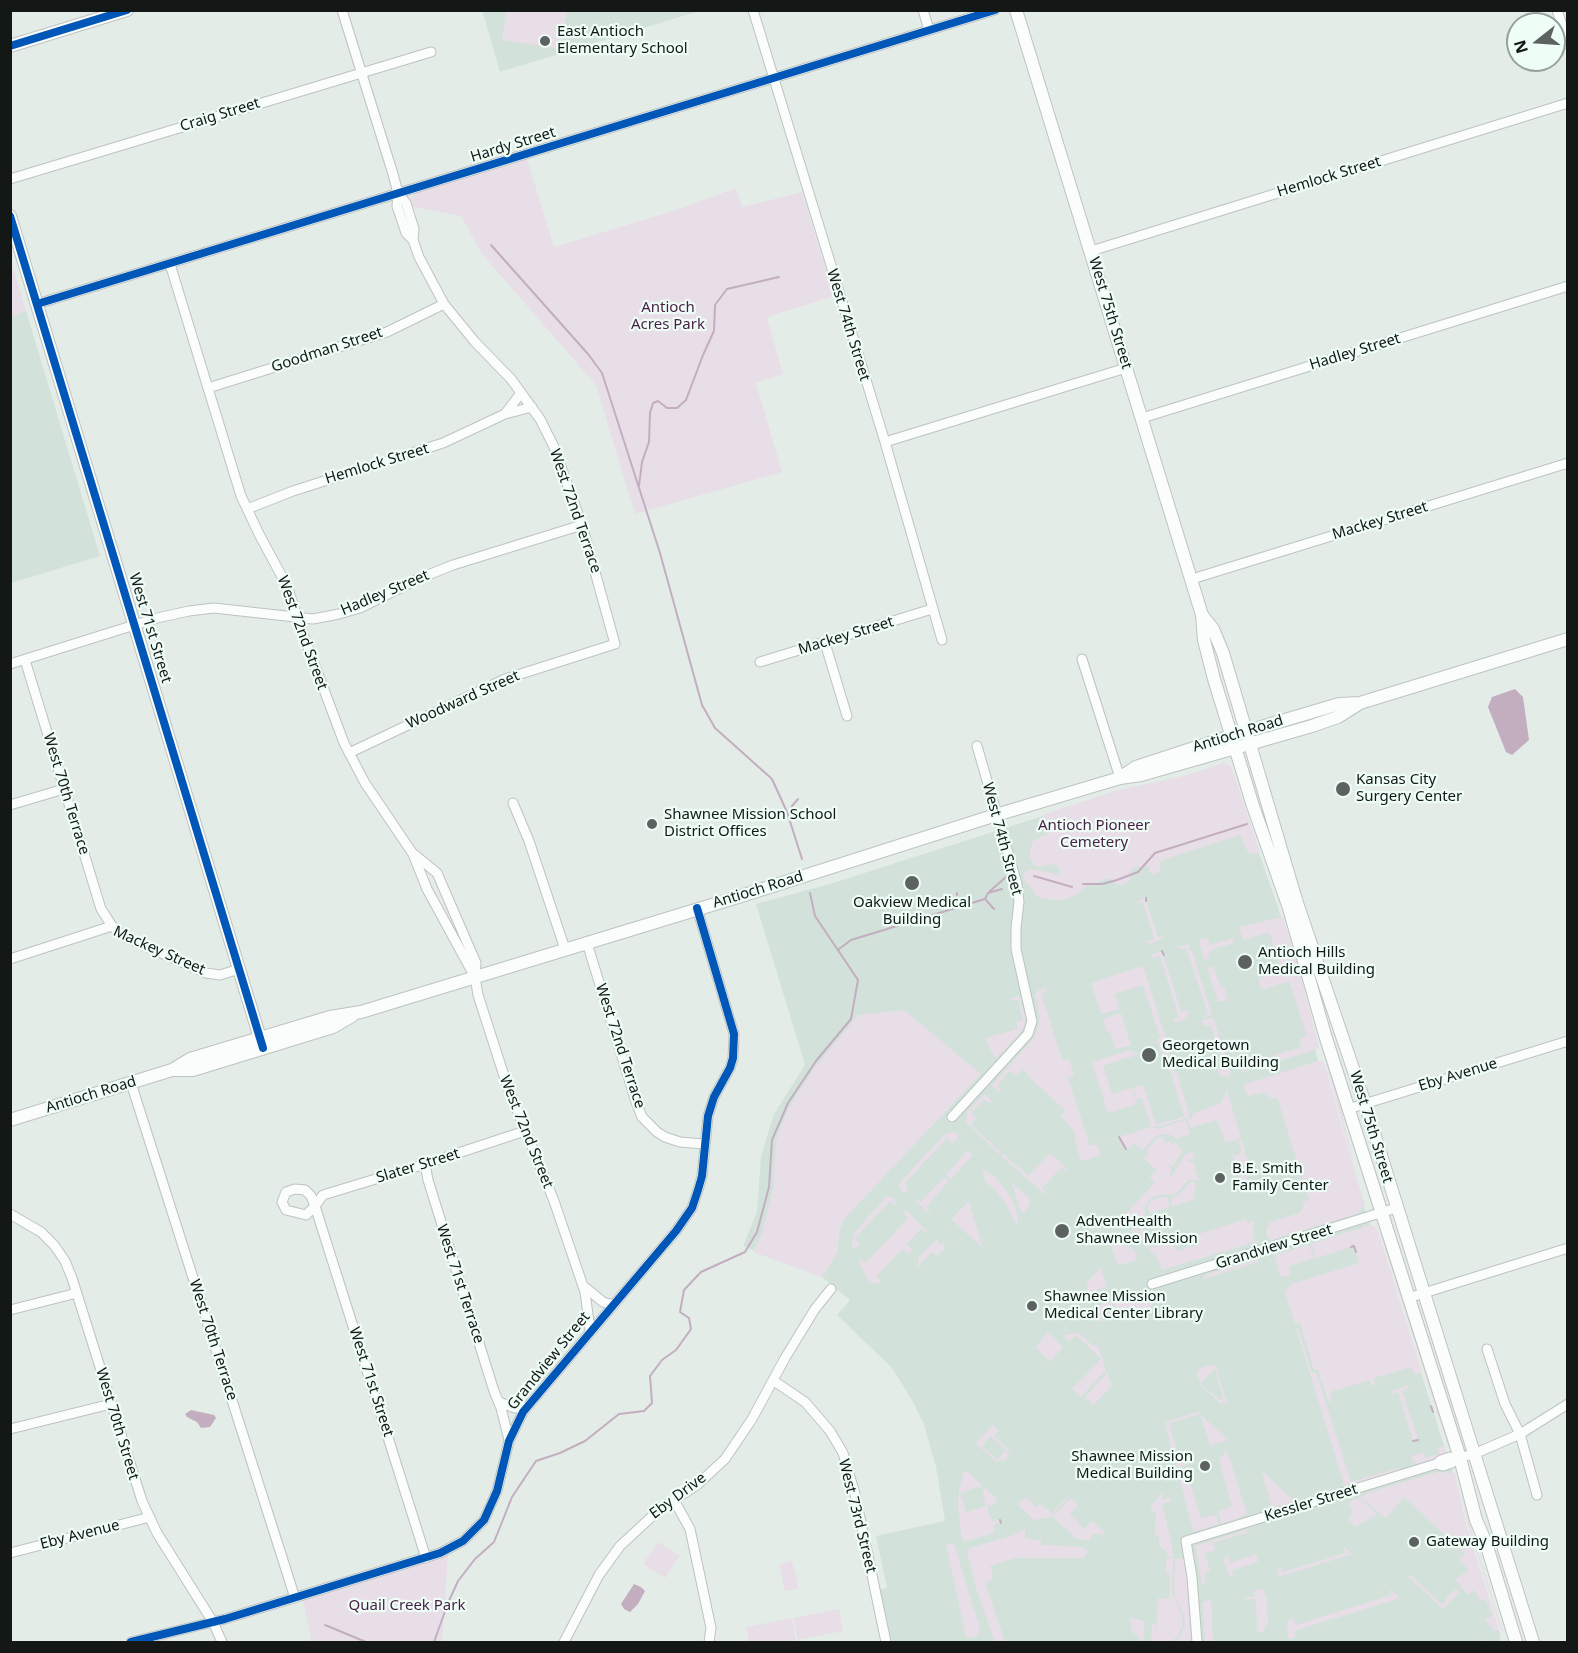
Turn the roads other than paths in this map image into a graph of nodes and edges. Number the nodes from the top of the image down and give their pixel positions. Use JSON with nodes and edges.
{"nodes":[{"id":1,"x":127,"y":10,"type":"edge"},
{"id":2,"x":342,"y":10,"type":"edge"},
{"id":3,"x":753,"y":10,"type":"edge"},
{"id":4,"x":923,"y":10,"type":"edge"},
{"id":5,"x":995,"y":10,"type":"edge"},
{"id":6,"x":1017,"y":10,"type":"edge"},
{"id":7,"x":1557,"y":10,"type":"edge"},
{"id":8,"x":929,"y":30,"type":"junction"},
{"id":9,"x":1568,"y":44,"type":"edge"},
{"id":10,"x":10,"y":46,"type":"edge"},
{"id":11,"x":431,"y":52,"type":"dead end"},
{"id":12,"x":362,"y":72,"type":"junction"},
{"id":13,"x":774,"y":78,"type":"junction"},
{"id":14,"x":1568,"y":103,"type":"edge"},
{"id":15,"x":10,"y":179,"type":"edge"},
{"id":16,"x":398,"y":193,"type":"junction"},
{"id":17,"x":10,"y":216,"type":"edge"},
{"id":18,"x":1091,"y":250,"type":"junction"},
{"id":19,"x":170,"y":264,"type":"junction"},
{"id":20,"x":1568,"y":286,"type":"edge"},
{"id":21,"x":37,"y":304,"type":"junction"},
{"id":22,"x":444,"y":304,"type":"junction"},
{"id":23,"x":1126,"y":368,"type":"junction"},
{"id":24,"x":208,"y":388,"type":"junction"},
{"id":25,"x":521,"y":393,"type":"junction"},
{"id":26,"x":532,"y":407,"type":"junction"},
{"id":27,"x":505,"y":414,"type":"junction"},
{"id":28,"x":1142,"y":418,"type":"junction"},
{"id":29,"x":885,"y":442,"type":"junction"},
{"id":30,"x":1568,"y":463,"type":"edge"},
{"id":31,"x":247,"y":509,"type":"junction"},
{"id":32,"x":582,"y":525,"type":"junction"},
{"id":33,"x":1192,"y":579,"type":"junction"},
{"id":34,"x":932,"y":609,"type":"junction"},
{"id":35,"x":1202,"y":615,"type":"junction"},
{"id":36,"x":297,"y":618,"type":"junction"},
{"id":37,"x":135,"y":626,"type":"junction"},
{"id":38,"x":1568,"y":639,"type":"edge"},
{"id":39,"x":942,"y":640,"type":"dead end"},
{"id":40,"x":825,"y":643,"type":"junction"},
{"id":41,"x":615,"y":644,"type":"joint"},
{"id":42,"x":1082,"y":659,"type":"dead end"},
{"id":43,"x":25,"y":660,"type":"junction"},
{"id":44,"x":760,"y":662,"type":"dead end"},
{"id":45,"x":10,"y":664,"type":"edge"},
{"id":46,"x":1360,"y":703,"type":"junction"},
{"id":47,"x":848,"y":716,"type":"dead end"},
{"id":48,"x":1246,"y":731,"type":"junction"},
{"id":49,"x":1231,"y":736,"type":"junction"},
{"id":50,"x":1250,"y":744,"type":"junction"},
{"id":51,"x":977,"y":746,"type":"dead end"},
{"id":52,"x":1236,"y":748,"type":"junction"},
{"id":53,"x":349,"y":753,"type":"junction"},
{"id":54,"x":1120,"y":778,"type":"junction"},
{"id":55,"x":64,"y":789,"type":"junction"},
{"id":56,"x":513,"y":803,"type":"dead end"},
{"id":57,"x":10,"y":805,"type":"edge"},
{"id":58,"x":996,"y":815,"type":"junction"},
{"id":59,"x":413,"y":854,"type":"junction"},
{"id":60,"x":698,"y":909,"type":"junction"},
{"id":61,"x":112,"y":926,"type":"junction"},
{"id":62,"x":587,"y":943,"type":"junction"},
{"id":63,"x":565,"y":949,"type":"junction"},
{"id":64,"x":10,"y":959,"type":"edge"},
{"id":65,"x":239,"y":969,"type":"junction"},
{"id":66,"x":475,"y":977,"type":"junction"},
{"id":67,"x":1568,"y":1041,"type":"edge"},
{"id":68,"x":262,"y":1043,"type":"junction"},
{"id":69,"x":131,"y":1083,"type":"junction"},
{"id":70,"x":1365,"y":1104,"type":"junction"},
{"id":71,"x":1348,"y":1109,"type":"junction"},
{"id":72,"x":952,"y":1117,"type":"dead end"},
{"id":73,"x":10,"y":1120,"type":"edge"},
{"id":74,"x":525,"y":1131,"type":"junction"},
{"id":75,"x":704,"y":1144,"type":"junction"},
{"id":76,"x":425,"y":1164,"type":"junction"},
{"id":77,"x":315,"y":1206,"type":"joint"},
{"id":78,"x":1396,"y":1208,"type":"junction"},
{"id":79,"x":1380,"y":1212,"type":"junction"},
{"id":80,"x":10,"y":1214,"type":"edge"},
{"id":81,"x":1568,"y":1248,"type":"edge"},
{"id":82,"x":1152,"y":1284,"type":"dead end"},
{"id":83,"x":583,"y":1285,"type":"junction"},
{"id":84,"x":831,"y":1289,"type":"dead end"},
{"id":85,"x":77,"y":1293,"type":"junction"},
{"id":86,"x":1423,"y":1293,"type":"junction"},
{"id":87,"x":1408,"y":1298,"type":"junction"},
{"id":88,"x":614,"y":1305,"type":"junction"},
{"id":89,"x":10,"y":1310,"type":"edge"},
{"id":90,"x":590,"y":1330,"type":"junction"},
{"id":91,"x":1487,"y":1349,"type":"dead end"},
{"id":92,"x":774,"y":1381,"type":"junction"},
{"id":93,"x":499,"y":1402,"type":"junction"},
{"id":94,"x":111,"y":1404,"type":"junction"},
{"id":95,"x":1568,"y":1404,"type":"edge"},
{"id":96,"x":528,"y":1407,"type":"junction"},
{"id":97,"x":10,"y":1429,"type":"edge"},
{"id":98,"x":1520,"y":1434,"type":"junction"},
{"id":99,"x":509,"y":1441,"type":"junction"},
{"id":100,"x":1474,"y":1454,"type":"junction"},
{"id":101,"x":1457,"y":1459,"type":"junction"},
{"id":102,"x":1537,"y":1495,"type":"dead end"},
{"id":103,"x":674,"y":1500,"type":"junction"},
{"id":104,"x":150,"y":1517,"type":"junction"},
{"id":105,"x":10,"y":1553,"type":"edge"},
{"id":106,"x":426,"y":1558,"type":"junction"},
{"id":107,"x":294,"y":1598,"type":"junction"},
{"id":108,"x":213,"y":1622,"type":"junction"},
{"id":109,"x":131,"y":1642,"type":"edge"},
{"id":110,"x":222,"y":1642,"type":"edge"},
{"id":111,"x":564,"y":1642,"type":"edge"},
{"id":112,"x":709,"y":1642,"type":"edge"},
{"id":113,"x":886,"y":1642,"type":"edge"},
{"id":114,"x":1197,"y":1642,"type":"edge"},
{"id":115,"x":1516,"y":1642,"type":"edge"},
{"id":116,"x":1533,"y":1642,"type":"edge"}],
"edges":[{"from":1,"to":10,"type":"main road"},
{"from":2,"to":12,"type":"street","name":"West 72nd Terrace"},
{"from":3,"to":13,"type":"street","name":"West 74th Street"},
{"from":4,"to":8,"type":"street"},
{"from":5,"to":8,"type":"street","name":"Hardy Street"},
{"from":6,"to":18,"type":"main road","name":"West 75th Street"},
{"from":7,"to":9,"type":"street"},
{"from":8,"to":13,"type":"street","name":"Hardy Street"},
{"from":11,"to":12,"type":"street","name":"Craig Street"},
{"from":12,"to":15,"type":"street","name":"Craig Street"},
{"from":12,"to":16,"type":"street","name":"West 72nd Terrace"},
{"from":13,"to":16,"type":"street","name":"Hardy Street"},
{"from":13,"to":29,"type":"street","name":"West 74th Street"},
{"from":14,"to":18,"type":"street","name":"Hemlock Street"},
{"from":16,"to":19,"type":"street","name":"Hardy Street"},
{"from":16,"to":22,"type":"street","name":"West 72nd Terrace"},
{"from":17,"to":21,"type":"main road","name":"West 71st Street"},
{"from":18,"to":23,"type":"main road","name":"West 75th Street"},
{"from":19,"to":21,"type":"street","name":"Hardy Street"},
{"from":19,"to":24,"type":"street","name":"West 72nd Street"},
{"from":20,"to":28,"type":"street","name":"Hadley Street"},
{"from":21,"to":37,"type":"main road","name":"West 71st Street"},
{"from":22,"to":24,"type":"street","name":"Goodman Street"},
{"from":22,"to":25,"type":"street","name":"West 72nd Terrace"},
{"from":23,"to":28,"type":"main road","name":"West 75th Street"},
{"from":23,"to":29,"type":"street"},
{"from":24,"to":31,"type":"street","name":"West 72nd Street"},
{"from":25,"to":26,"type":"street","name":"West 72nd Terrace"},
{"from":25,"to":27,"type":"street","name":"Hemlock Street"},
{"from":26,"to":27,"type":"street","name":"Hemlock Street"},
{"from":26,"to":32,"type":"street","name":"West 72nd Terrace"},
{"from":27,"to":31,"type":"street","name":"Hemlock Street"},
{"from":28,"to":33,"type":"main road","name":"West 75th Street"},
{"from":29,"to":34,"type":"street","name":"West 74th Street"},
{"from":30,"to":33,"type":"street","name":"Mackey Street"},
{"from":31,"to":36,"type":"street","name":"West 72nd Street"},
{"from":32,"to":36,"type":"street","name":"Hadley Street"},
{"from":32,"to":41,"type":"street","name":"West 72nd Terrace"},
{"from":33,"to":35,"type":"main road","name":"West 75th Street"},
{"from":34,"to":39,"type":"street","name":"West 74th Street"},
{"from":34,"to":40,"type":"street","name":"Mackey Street"},
{"from":35,"to":48,"type":"main road","name":"West 75th Street"},
{"from":35,"to":49,"type":"main road","name":"West 75th Street"},
{"from":36,"to":37,"type":"street","name":"Hadley Street"},
{"from":36,"to":53,"type":"street","name":"West 72nd Street"},
{"from":37,"to":43,"type":"street","name":"Hadley Street"},
{"from":37,"to":65,"type":"main road","name":"West 71st Street"},
{"from":38,"to":46,"type":"main road","name":"Antioch Road"},
{"from":40,"to":44,"type":"street","name":"Mackey Street"},
{"from":40,"to":47,"type":"street"},
{"from":41,"to":53,"type":"street","name":"Woodward Street"},
{"from":42,"to":54,"type":"street"},
{"from":43,"to":45,"type":"street","name":"Hadley Street"},
{"from":43,"to":55,"type":"street","name":"West 70th Terrace"},
{"from":46,"to":48,"type":"main road","name":"Antioch Road"},
{"from":46,"to":50,"type":"main road","name":"Antioch Road"},
{"from":48,"to":49,"type":"main road","name":"Antioch Road"},
{"from":48,"to":50,"type":"main road","name":"West 75th Street"},
{"from":49,"to":52,"type":"main road","name":"West 75th Street"},
{"from":49,"to":54,"type":"main road","name":"Antioch Road"},
{"from":50,"to":52,"type":"main road","name":"Antioch Road"},
{"from":50,"to":70,"type":"main road","name":"West 75th Street"},
{"from":51,"to":58,"type":"street","name":"West 74th Street"},
{"from":52,"to":54,"type":"main road","name":"Antioch Road"},
{"from":52,"to":71,"type":"main road","name":"West 75th Street"},
{"from":53,"to":59,"type":"street","name":"West 72nd Street"},
{"from":54,"to":58,"type":"main road","name":"Antioch Road"},
{"from":55,"to":57,"type":"street"},
{"from":55,"to":61,"type":"street","name":"West 70th Terrace"},
{"from":56,"to":63,"type":"street"},
{"from":58,"to":60,"type":"main road","name":"Antioch Road"},
{"from":58,"to":72,"type":"street","name":"West 74th Street"},
{"from":59,"to":66,"type":"street","name":"West 72nd Street"},
{"from":59,"to":66,"type":"street","name":"West 72nd Street"},
{"from":60,"to":62,"type":"main road","name":"Antioch Road"},
{"from":60,"to":75,"type":"street","name":"Grandview Street"},
{"from":61,"to":64,"type":"street","name":"Mackey Street"},
{"from":61,"to":65,"type":"street","name":"Mackey Street"},
{"from":62,"to":63,"type":"main road","name":"Antioch Road"},
{"from":62,"to":75,"type":"street","name":"West 72nd Terrace"},
{"from":63,"to":66,"type":"main road","name":"Antioch Road"},
{"from":65,"to":68,"type":"main road","name":"West 71st Street"},
{"from":66,"to":68,"type":"main road","name":"Antioch Road"},
{"from":66,"to":74,"type":"street","name":"West 72nd Street"},
{"from":67,"to":70,"type":"street","name":"Eby Avenue"},
{"from":68,"to":69,"type":"main road","name":"Antioch Road"},
{"from":69,"to":73,"type":"main road","name":"Antioch Road"},
{"from":69,"to":107,"type":"street","name":"West 70th Terrace"},
{"from":70,"to":71,"type":"street","name":"Eby Avenue"},
{"from":70,"to":78,"type":"main road","name":"West 75th Street"},
{"from":71,"to":79,"type":"main road","name":"West 75th Street"},
{"from":74,"to":76,"type":"street","name":"Slater Street"},
{"from":74,"to":83,"type":"street","name":"West 72nd Street"},
{"from":75,"to":88,"type":"street","name":"Grandview Street"},
{"from":76,"to":77,"type":"street","name":"Slater Street"},
{"from":76,"to":93,"type":"street","name":"West 71st Terrace"},
{"from":77,"to":106,"type":"street","name":"West 71st Street"},
{"from":78,"to":79,"type":"street","name":"Grandview Street"},
{"from":78,"to":86,"type":"main road","name":"West 75th Street"},
{"from":79,"to":82,"type":"street","name":"Grandview Street"},
{"from":79,"to":87,"type":"main road","name":"West 75th Street"},
{"from":80,"to":85,"type":"street","name":"West 70th Street"},
{"from":81,"to":86,"type":"street"},
{"from":83,"to":88,"type":"street"},
{"from":83,"to":90,"type":"street","name":"West 72nd Street"},
{"from":84,"to":92,"type":"street","name":"Eby Drive"},
{"from":85,"to":89,"type":"street"},
{"from":85,"to":94,"type":"street","name":"West 70th Street"},
{"from":86,"to":87,"type":"street"},
{"from":86,"to":100,"type":"main road","name":"West 75th Street"},
{"from":87,"to":101,"type":"main road","name":"West 75th Street"},
{"from":88,"to":90,"type":"street","name":"Grandview Street"},
{"from":90,"to":96,"type":"street","name":"Grandview Street"},
{"from":91,"to":98,"type":"street"},
{"from":92,"to":103,"type":"street","name":"Eby Drive"},
{"from":92,"to":113,"type":"street","name":"West 73rd Street"},
{"from":93,"to":96,"type":"street"},
{"from":93,"to":99,"type":"street","name":"West 71st Terrace"},
{"from":94,"to":97,"type":"street"},
{"from":94,"to":104,"type":"street","name":"West 70th Street"},
{"from":95,"to":98,"type":"street","name":"Kessler Street"},
{"from":96,"to":99,"type":"street","name":"Grandview Street"},
{"from":98,"to":100,"type":"street","name":"Kessler Street"},
{"from":98,"to":102,"type":"street"},
{"from":99,"to":106,"type":"street","name":"Grandview Street"},
{"from":100,"to":101,"type":"street","name":"Kessler Street"},
{"from":100,"to":116,"type":"main road","name":"West 75th Street"},
{"from":101,"to":114,"type":"street","name":"Kessler Street"},
{"from":101,"to":115,"type":"main road","name":"West 75th Street"},
{"from":103,"to":111,"type":"street","name":"Eby Drive"},
{"from":103,"to":112,"type":"street"},
{"from":104,"to":105,"type":"street","name":"Eby Avenue"},
{"from":104,"to":108,"type":"street","name":"West 70th Street"},
{"from":106,"to":107,"type":"street","name":"Grandview Street"},
{"from":107,"to":108,"type":"street","name":"Grandview Street"},
{"from":108,"to":109,"type":"street","name":"Grandview Street"},
{"from":108,"to":110,"type":"street","name":"West 70th Street"}]}
